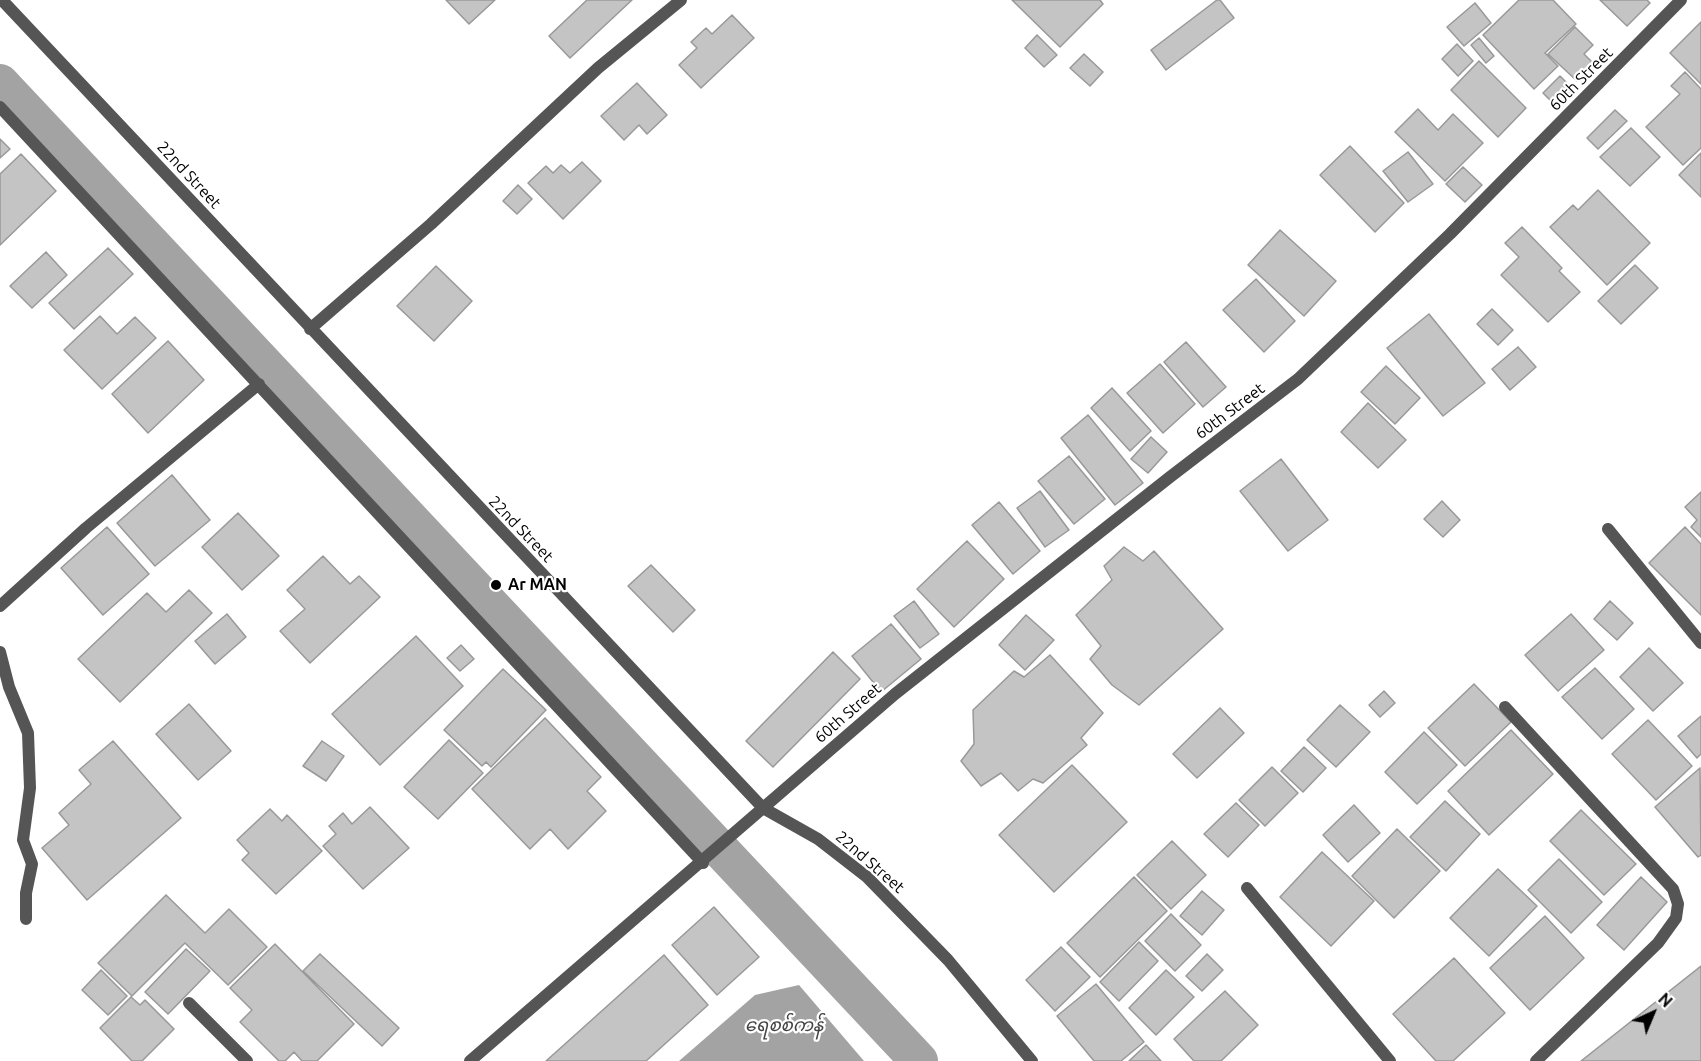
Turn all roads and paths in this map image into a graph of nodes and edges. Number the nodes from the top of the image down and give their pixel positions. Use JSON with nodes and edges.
{"nodes":[{"id":1,"x":2,"y":0,"type":"edge"},
{"id":2,"x":681,"y":0,"type":"edge"},
{"id":3,"x":1681,"y":0,"type":"edge"},
{"id":4,"x":0,"y":107,"type":"edge"},
{"id":5,"x":310,"y":329,"type":"junction"},
{"id":6,"x":259,"y":384,"type":"junction"},
{"id":7,"x":1608,"y":529,"type":"dead end"},
{"id":8,"x":0,"y":606,"type":"edge"},
{"id":9,"x":1701,"y":643,"type":"edge"},
{"id":10,"x":0,"y":652,"type":"edge"},
{"id":11,"x":1505,"y":707,"type":"dead end"},
{"id":12,"x":763,"y":808,"type":"junction"},
{"id":13,"x":707,"y":859,"type":"junction"},
{"id":14,"x":1246,"y":888,"type":"dead end"},
{"id":15,"x":26,"y":919,"type":"dead end"},
{"id":16,"x":189,"y":1003,"type":"dead end"},
{"id":17,"x":247,"y":1061,"type":"edge"},
{"id":18,"x":470,"y":1061,"type":"edge"},
{"id":19,"x":1032,"y":1061,"type":"edge"},
{"id":20,"x":1390,"y":1061,"type":"edge"},
{"id":21,"x":1536,"y":1061,"type":"edge"}],
"edges":[{"from":1,"to":5,"type":"street","name":"22nd Street"},
{"from":2,"to":5,"type":"street"},
{"from":3,"to":12,"type":"street","name":"60th Street"},
{"from":4,"to":6,"type":"street"},
{"from":5,"to":12,"type":"street","name":"22nd Street"},
{"from":6,"to":8,"type":"street"},
{"from":6,"to":13,"type":"street"},
{"from":7,"to":9,"type":"street"},
{"from":10,"to":15,"type":"street"},
{"from":11,"to":21,"type":"street"},
{"from":12,"to":13,"type":"street","name":"60th Street"},
{"from":12,"to":19,"type":"street","name":"22nd Street"},
{"from":13,"to":18,"type":"street"},
{"from":14,"to":20,"type":"street"},
{"from":16,"to":17,"type":"street"}]}
